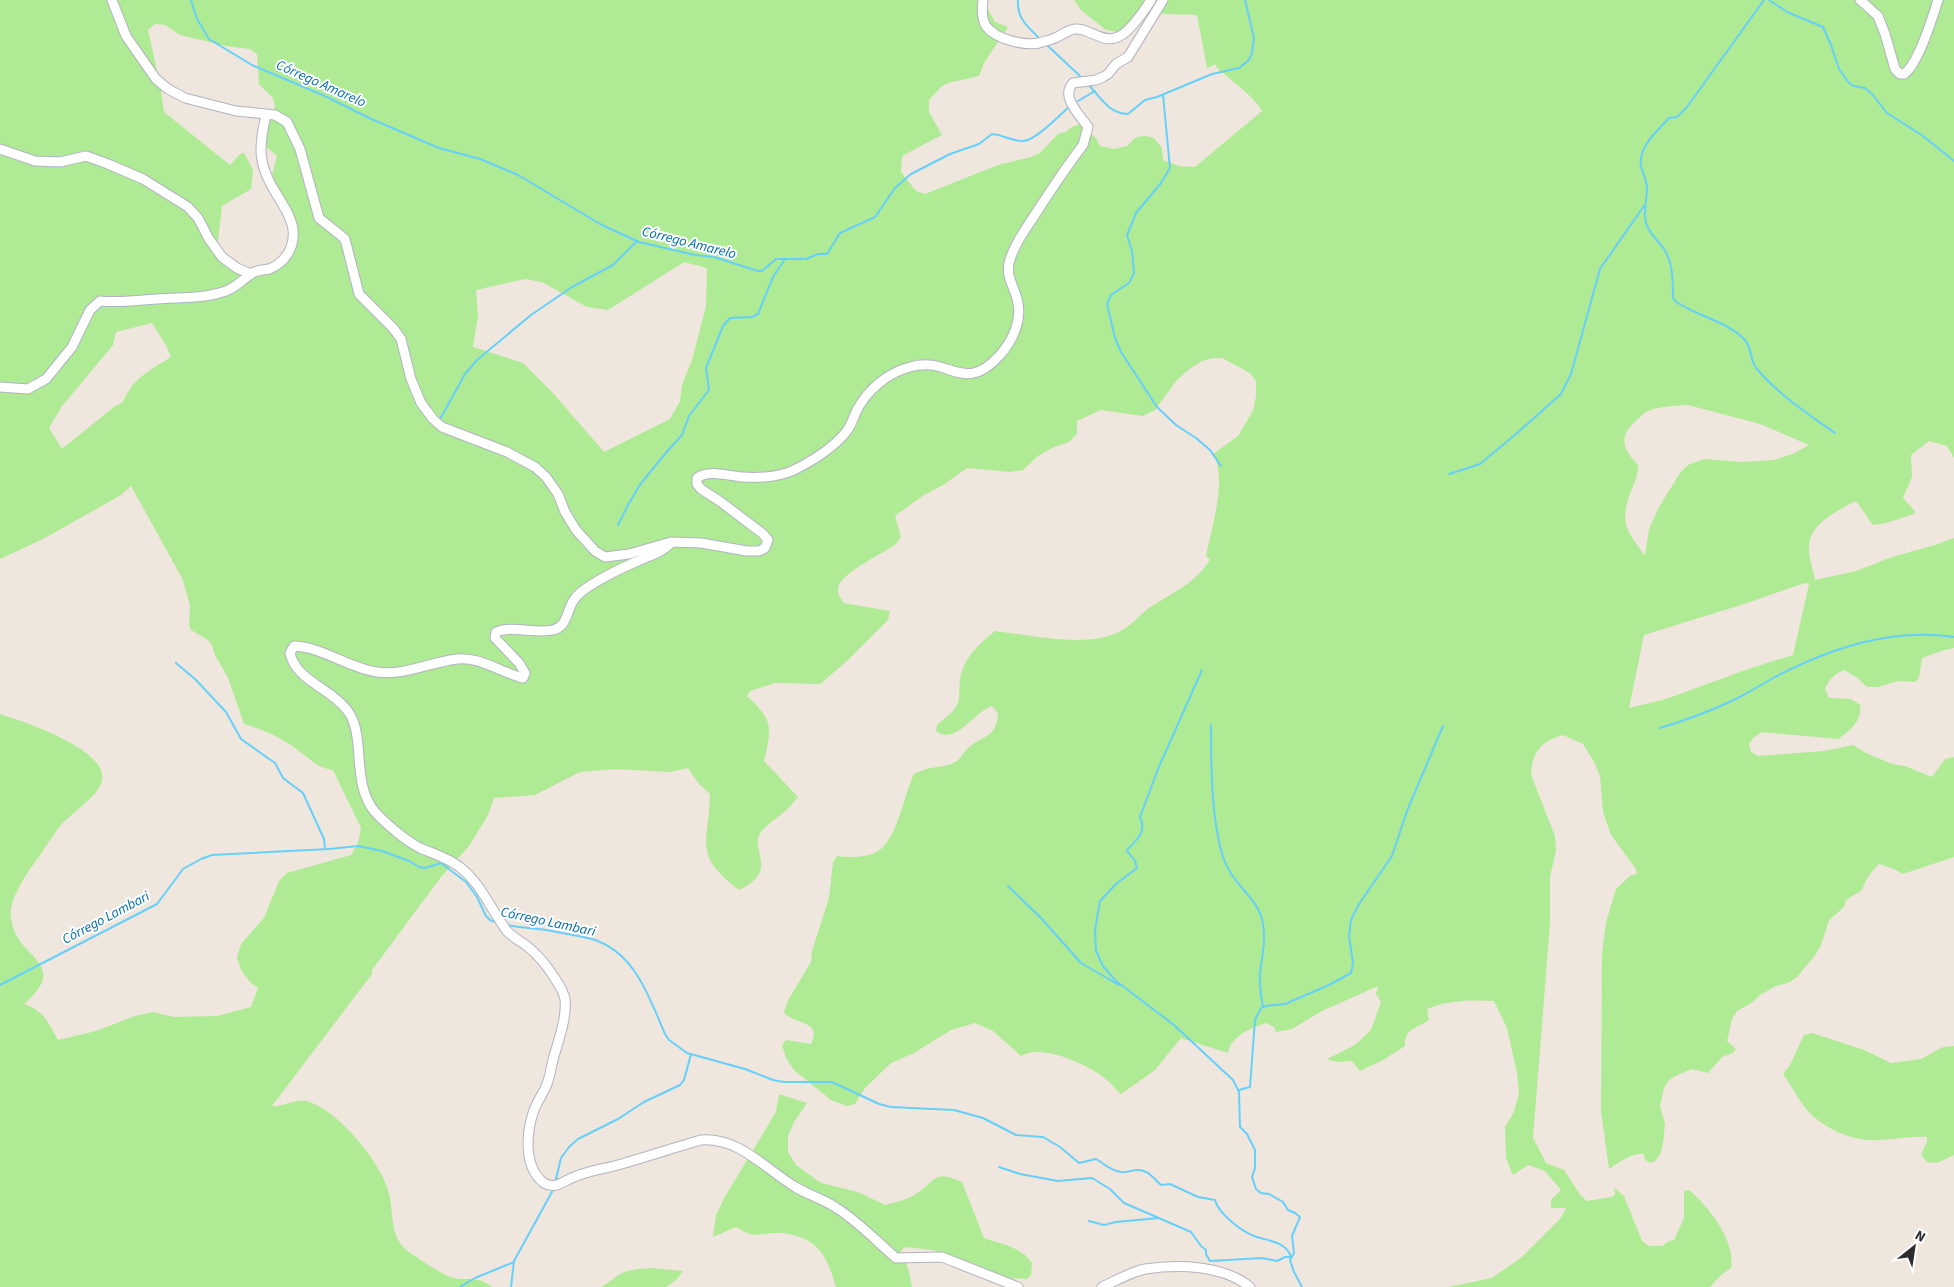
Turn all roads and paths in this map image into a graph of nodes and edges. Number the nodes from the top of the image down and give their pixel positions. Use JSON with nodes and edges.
{"nodes":[{"id":1,"x":112,"y":0,"type":"edge"},
{"id":2,"x":983,"y":0,"type":"edge"},
{"id":3,"x":1151,"y":0,"type":"edge"},
{"id":4,"x":1163,"y":0,"type":"edge"},
{"id":5,"x":1860,"y":0,"type":"edge"},
{"id":6,"x":1938,"y":0,"type":"edge"},
{"id":7,"x":266,"y":115,"type":"junction"},
{"id":8,"x":0,"y":149,"type":"edge"},
{"id":9,"x":251,"y":274,"type":"junction"},
{"id":10,"x":0,"y":387,"type":"edge"},
{"id":11,"x":672,"y":542,"type":"junction"},
{"id":12,"x":1018,"y":1287,"type":"edge"},
{"id":13,"x":1102,"y":1287,"type":"edge"},
{"id":14,"x":1250,"y":1287,"type":"edge"}],
"edges":[{"from":1,"to":7,"type":"street"},
{"from":2,"to":3,"type":"street"},
{"from":4,"to":11,"type":"street"},
{"from":5,"to":6,"type":"street"},
{"from":7,"to":9,"type":"street"},
{"from":7,"to":11,"type":"street"},
{"from":8,"to":9,"type":"street"},
{"from":9,"to":10,"type":"street"},
{"from":11,"to":12,"type":"street"},
{"from":13,"to":14,"type":"street"}]}
